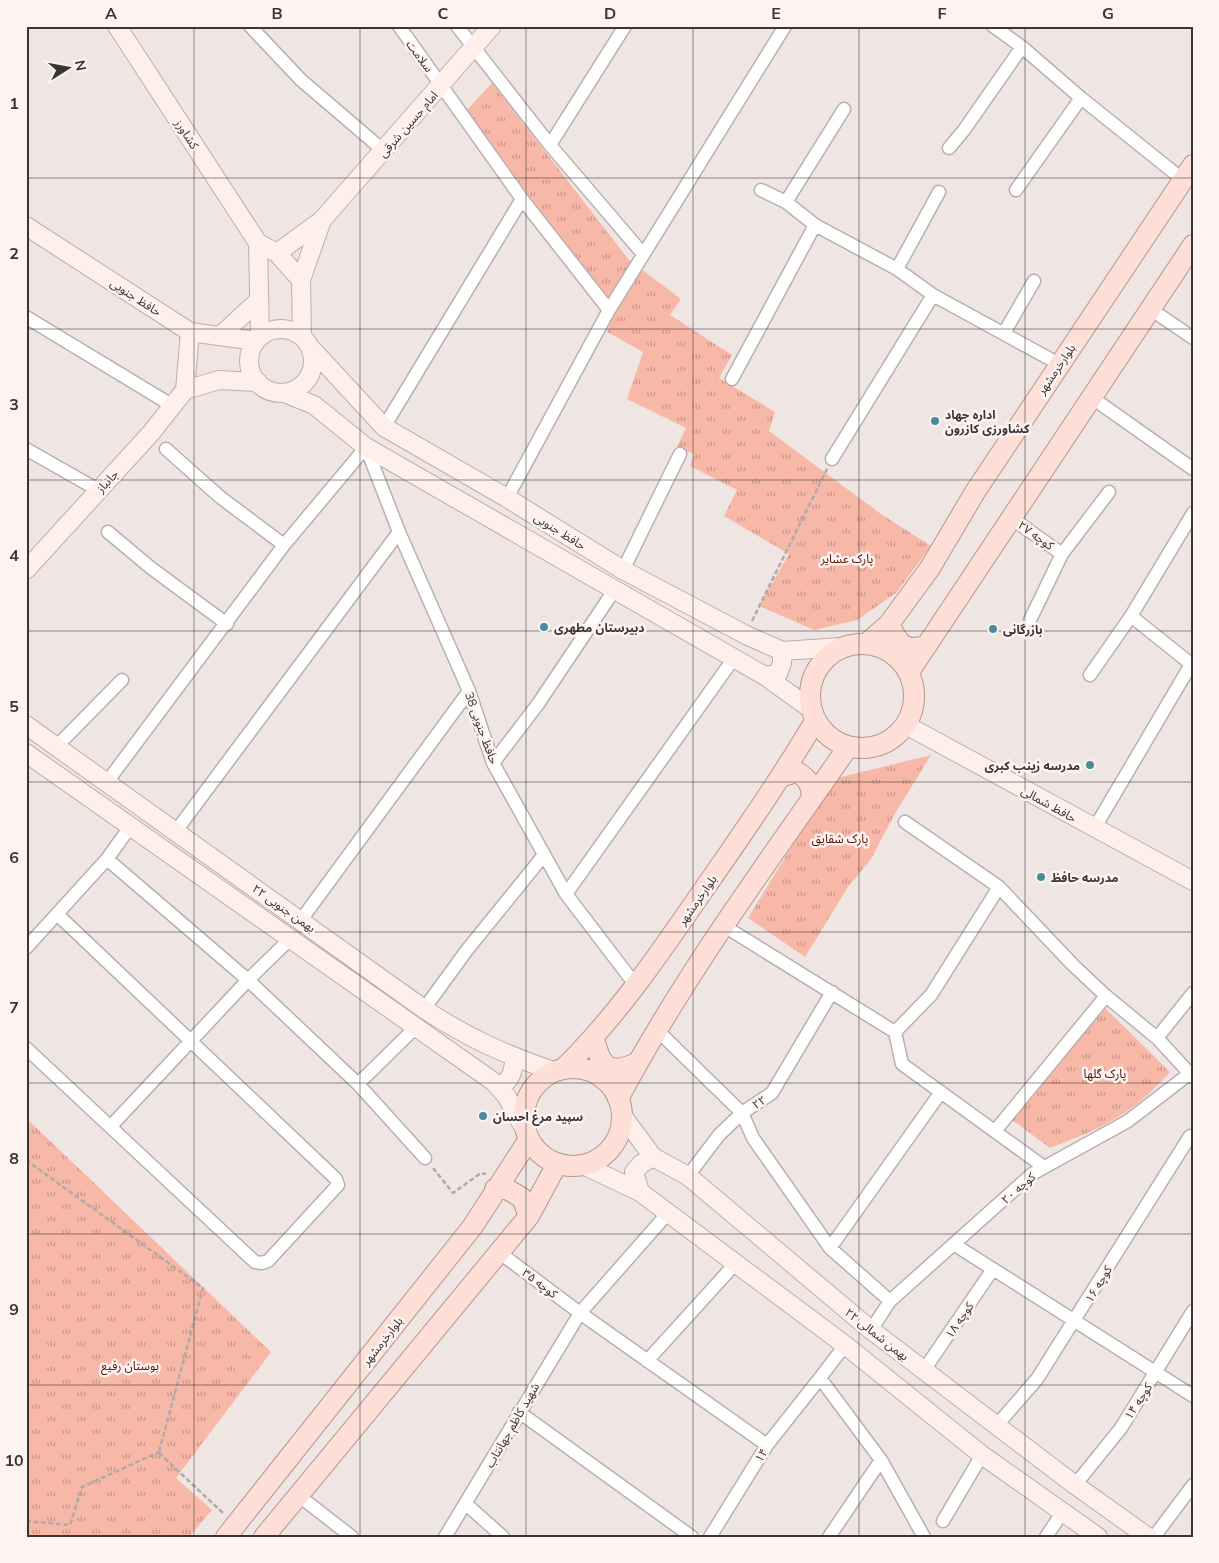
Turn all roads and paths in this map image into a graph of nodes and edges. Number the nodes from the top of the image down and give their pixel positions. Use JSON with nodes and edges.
{"nodes":[{"id":1,"x":117,"y":26,"type":"edge"},
{"id":2,"x":250,"y":26,"type":"edge"},
{"id":3,"x":399,"y":26,"type":"edge"},
{"id":4,"x":457,"y":26,"type":"edge"},
{"id":5,"x":492,"y":26,"type":"edge"},
{"id":6,"x":625,"y":26,"type":"edge"},
{"id":7,"x":785,"y":26,"type":"edge"},
{"id":8,"x":993,"y":26,"type":"edge"},
{"id":9,"x":471,"y":47,"type":"junction"},
{"id":10,"x":1022,"y":47,"type":"junction"},
{"id":11,"x":441,"y":85,"type":"junction"},
{"id":12,"x":1081,"y":98,"type":"junction"},
{"id":13,"x":844,"y":109,"type":"dead end"},
{"id":14,"x":550,"y":145,"type":"junction"},
{"id":15,"x":949,"y":148,"type":"dead end"},
{"id":16,"x":384,"y":151,"type":"junction"},
{"id":17,"x":1188,"y":172,"type":"edge"},
{"id":18,"x":761,"y":190,"type":"dead end"},
{"id":19,"x":1016,"y":190,"type":"dead end"},
{"id":20,"x":939,"y":192,"type":"dead end"},
{"id":21,"x":522,"y":199,"type":"junction"},
{"id":22,"x":786,"y":202,"type":"junction"},
{"id":23,"x":322,"y":220,"type":"junction"},
{"id":24,"x":815,"y":225,"type":"junction"},
{"id":25,"x":26,"y":226,"type":"edge"},
{"id":26,"x":258,"y":243,"type":"junction"},
{"id":27,"x":1193,"y":245,"type":"edge"},
{"id":28,"x":277,"y":253,"type":"junction"},
{"id":29,"x":643,"y":254,"type":"junction"},
{"id":30,"x":897,"y":269,"type":"junction"},
{"id":31,"x":301,"y":280,"type":"junction"},
{"id":32,"x":1034,"y":280,"type":"dead end"},
{"id":33,"x":933,"y":295,"type":"junction"},
{"id":34,"x":259,"y":300,"type":"junction"},
{"id":35,"x":1149,"y":308,"type":"junction"},
{"id":36,"x":609,"y":310,"type":"junction"},
{"id":37,"x":26,"y":317,"type":"edge"},
{"id":38,"x":190,"y":332,"type":"junction"},
{"id":39,"x":1004,"y":333,"type":"junction"},
{"id":40,"x":220,"y":336,"type":"junction"},
{"id":41,"x":1193,"y":338,"type":"edge"},
{"id":42,"x":258,"y":339,"type":"junction"},
{"id":43,"x":307,"y":342,"type":"junction"},
{"id":44,"x":1059,"y":364,"type":"junction"},
{"id":45,"x":732,"y":379,"type":"dead end"},
{"id":46,"x":258,"y":382,"type":"junction"},
{"id":47,"x":185,"y":390,"type":"junction"},
{"id":48,"x":284,"y":393,"type":"junction"},
{"id":49,"x":1091,"y":396,"type":"junction"},
{"id":50,"x":173,"y":406,"type":"junction"},
{"id":51,"x":384,"y":426,"type":"junction"},
{"id":52,"x":366,"y":447,"type":"junction"},
{"id":53,"x":26,"y":448,"type":"edge"},
{"id":54,"x":166,"y":449,"type":"dead end"},
{"id":55,"x":680,"y":454,"type":"dead end"},
{"id":56,"x":832,"y":459,"type":"joint"},
{"id":57,"x":1193,"y":469,"type":"edge"},
{"id":58,"x":98,"y":490,"type":"junction"},
{"id":59,"x":1109,"y":492,"type":"dead end"},
{"id":60,"x":507,"y":498,"type":"junction"},
{"id":61,"x":1193,"y":513,"type":"edge"},
{"id":62,"x":1010,"y":517,"type":"junction"},
{"id":63,"x":108,"y":532,"type":"dead end"},
{"id":64,"x":399,"y":532,"type":"junction"},
{"id":65,"x":284,"y":545,"type":"junction"},
{"id":66,"x":1062,"y":554,"type":"junction"},
{"id":67,"x":26,"y":570,"type":"edge"},
{"id":68,"x":623,"y":570,"type":"junction"},
{"id":69,"x":615,"y":589,"type":"junction"},
{"id":70,"x":1131,"y":616,"type":"junction"},
{"id":71,"x":1030,"y":620,"type":"dead end"},
{"id":72,"x":227,"y":624,"type":"junction"},
{"id":73,"x":889,"y":624,"type":"junction"},
{"id":74,"x":746,"y":635,"type":"junction"},
{"id":75,"x":866,"y":644,"type":"junction"},
{"id":76,"x":926,"y":646,"type":"junction"},
{"id":77,"x":842,"y":647,"type":"junction"},
{"id":78,"x":782,"y":651,"type":"junction"},
{"id":79,"x":734,"y":658,"type":"junction"},
{"id":80,"x":1192,"y":663,"type":"edge"},
{"id":81,"x":908,"y":672,"type":"junction"},
{"id":82,"x":1090,"y":675,"type":"dead end"},
{"id":83,"x":765,"y":676,"type":"junction"},
{"id":84,"x":122,"y":680,"type":"dead end"},
{"id":85,"x":469,"y":691,"type":"junction"},
{"id":86,"x":813,"y":715,"type":"junction"},
{"id":87,"x":26,"y":725,"type":"edge"},
{"id":88,"x":906,"y":725,"type":"junction"},
{"id":89,"x":57,"y":746,"type":"junction"},
{"id":90,"x":848,"y":747,"type":"junction"},
{"id":91,"x":27,"y":756,"type":"edge"},
{"id":92,"x":493,"y":763,"type":"junction"},
{"id":93,"x":782,"y":776,"type":"junction"},
{"id":94,"x":108,"y":782,"type":"junction"},
{"id":95,"x":812,"y":798,"type":"junction"},
{"id":96,"x":905,"y":822,"type":"dead end"},
{"id":97,"x":130,"y":827,"type":"junction"},
{"id":98,"x":1094,"y":829,"type":"junction"},
{"id":99,"x":176,"y":831,"type":"junction"},
{"id":100,"x":544,"y":855,"type":"junction"},
{"id":101,"x":108,"y":859,"type":"junction"},
{"id":102,"x":1191,"y":876,"type":"edge"},
{"id":103,"x":998,"y":888,"type":"junction"},
{"id":104,"x":566,"y":894,"type":"junction"},
{"id":105,"x":58,"y":916,"type":"junction"},
{"id":106,"x":302,"y":920,"type":"junction"},
{"id":107,"x":724,"y":926,"type":"junction"},
{"id":108,"x":290,"y":939,"type":"junction"},
{"id":109,"x":26,"y":948,"type":"edge"},
{"id":110,"x":248,"y":980,"type":"junction"},
{"id":111,"x":637,"y":987,"type":"junction"},
{"id":112,"x":832,"y":992,"type":"junction"},
{"id":113,"x":1193,"y":993,"type":"edge"},
{"id":114,"x":1106,"y":996,"type":"junction"},
{"id":115,"x":424,"y":1009,"type":"junction"},
{"id":116,"x":416,"y":1027,"type":"junction"},
{"id":117,"x":658,"y":1031,"type":"junction"},
{"id":118,"x":895,"y":1032,"type":"junction"},
{"id":119,"x":594,"y":1038,"type":"junction"},
{"id":120,"x":1157,"y":1038,"type":"junction"},
{"id":121,"x":191,"y":1041,"type":"junction"},
{"id":122,"x":26,"y":1048,"type":"edge"},
{"id":123,"x":515,"y":1058,"type":"junction"},
{"id":124,"x":638,"y":1063,"type":"junction"},
{"id":125,"x":558,"y":1070,"type":"junction"},
{"id":126,"x":1191,"y":1076,"type":"edge"},
{"id":127,"x":358,"y":1084,"type":"junction"},
{"id":128,"x":498,"y":1087,"type":"junction"},
{"id":129,"x":940,"y":1092,"type":"junction"},
{"id":130,"x":620,"y":1107,"type":"junction"},
{"id":131,"x":742,"y":1113,"type":"junction"},
{"id":132,"x":111,"y":1126,"type":"junction"},
{"id":133,"x":995,"y":1131,"type":"junction"},
{"id":134,"x":527,"y":1134,"type":"junction"},
{"id":135,"x":1190,"y":1136,"type":"dead end"},
{"id":136,"x":653,"y":1157,"type":"junction"},
{"id":137,"x":425,"y":1158,"type":"joint"},
{"id":138,"x":26,"y":1160,"type":"edge"},
{"id":139,"x":557,"y":1164,"type":"junction"},
{"id":140,"x":583,"y":1165,"type":"junction"},
{"id":141,"x":1044,"y":1167,"type":"junction"},
{"id":142,"x":688,"y":1176,"type":"junction"},
{"id":143,"x":498,"y":1184,"type":"junction"},
{"id":144,"x":640,"y":1192,"type":"junction"},
{"id":145,"x":668,"y":1214,"type":"junction"},
{"id":146,"x":529,"y":1216,"type":"junction"},
{"id":147,"x":955,"y":1245,"type":"junction"},
{"id":148,"x":830,"y":1248,"type":"junction"},
{"id":149,"x":500,"y":1253,"type":"junction"},
{"id":150,"x":735,"y":1264,"type":"junction"},
{"id":151,"x":993,"y":1269,"type":"junction"},
{"id":152,"x":890,"y":1301,"type":"junction"},
{"id":153,"x":1193,"y":1311,"type":"edge"},
{"id":154,"x":580,"y":1313,"type":"junction"},
{"id":155,"x":1076,"y":1320,"type":"junction"},
{"id":156,"x":871,"y":1330,"type":"junction"},
{"id":157,"x":845,"y":1345,"type":"junction"},
{"id":158,"x":647,"y":1361,"type":"junction"},
{"id":159,"x":924,"y":1370,"type":"junction"},
{"id":160,"x":1157,"y":1372,"type":"junction"},
{"id":161,"x":820,"y":1378,"type":"junction"},
{"id":162,"x":1193,"y":1396,"type":"edge"},
{"id":163,"x":519,"y":1412,"type":"junction"},
{"id":164,"x":998,"y":1425,"type":"junction"},
{"id":165,"x":767,"y":1445,"type":"junction"},
{"id":166,"x":159,"y":1452,"type":"junction"},
{"id":167,"x":982,"y":1455,"type":"junction"},
{"id":168,"x":881,"y":1460,"type":"junction"},
{"id":169,"x":1075,"y":1485,"type":"junction"},
{"id":170,"x":1193,"y":1485,"type":"edge"},
{"id":171,"x":298,"y":1495,"type":"junction"},
{"id":172,"x":466,"y":1504,"type":"junction"},
{"id":173,"x":1062,"y":1513,"type":"junction"},
{"id":174,"x":26,"y":1521,"type":"edge"},
{"id":175,"x":943,"y":1521,"type":"dead end"},
{"id":176,"x":231,"y":1531,"type":"edge"},
{"id":177,"x":264,"y":1537,"type":"edge"},
{"id":178,"x":352,"y":1537,"type":"edge"},
{"id":179,"x":445,"y":1537,"type":"edge"},
{"id":180,"x":503,"y":1537,"type":"edge"},
{"id":181,"x":692,"y":1537,"type":"edge"},
{"id":182,"x":710,"y":1537,"type":"edge"},
{"id":183,"x":829,"y":1537,"type":"edge"},
{"id":184,"x":924,"y":1537,"type":"edge"},
{"id":185,"x":1046,"y":1537,"type":"edge"},
{"id":186,"x":1098,"y":1537,"type":"edge"},
{"id":187,"x":1148,"y":1537,"type":"edge"},
{"id":188,"x":1154,"y":1537,"type":"edge"}],
"edges":[{"from":1,"to":26,"type":"street","name":"کشاورز"},
{"from":2,"to":16,"type":"street"},
{"from":3,"to":11,"type":"street","name":"سلامت"},
{"from":4,"to":9,"type":"street"},
{"from":5,"to":9,"type":"street","name":"امام حسین شرقی"},
{"from":6,"to":14,"type":"street"},
{"from":7,"to":29,"type":"street"},
{"from":8,"to":10,"type":"street"},
{"from":9,"to":11,"type":"street","name":"امام حسین شرقی"},
{"from":9,"to":14,"type":"street"},
{"from":10,"to":12,"type":"street"},
{"from":10,"to":15,"type":"street"},
{"from":11,"to":16,"type":"street","name":"امام حسین شرقی"},
{"from":11,"to":21,"type":"street","name":"سلامت"},
{"from":12,"to":17,"type":"street"},
{"from":12,"to":19,"type":"street"},
{"from":13,"to":22,"type":"street"},
{"from":14,"to":29,"type":"street"},
{"from":16,"to":23,"type":"street","name":"امام حسین شرقی"},
{"from":17,"to":44,"type":"main road","name":"بلوارخرمشهر"},
{"from":18,"to":22,"type":"street"},
{"from":20,"to":30,"type":"street"},
{"from":21,"to":36,"type":"street","name":"سلامت"},
{"from":21,"to":51,"type":"street"},
{"from":22,"to":24,"type":"street"},
{"from":23,"to":28,"type":"street"},
{"from":23,"to":31,"type":"street"},
{"from":24,"to":30,"type":"street"},
{"from":24,"to":45,"type":"street"},
{"from":25,"to":38,"type":"street","name":"حافظ جنوبی"},
{"from":26,"to":28,"type":"street"},
{"from":26,"to":34,"type":"street"},
{"from":27,"to":35,"type":"main road"},
{"from":28,"to":31,"type":"street"},
{"from":29,"to":36,"type":"street"},
{"from":30,"to":33,"type":"street"},
{"from":31,"to":43,"type":"street"},
{"from":32,"to":39,"type":"street"},
{"from":33,"to":39,"type":"street"},
{"from":33,"to":56,"type":"street"},
{"from":34,"to":40,"type":"street"},
{"from":34,"to":42,"type":"street"},
{"from":35,"to":41,"type":"street"},
{"from":35,"to":49,"type":"main road"},
{"from":36,"to":60,"type":"street"},
{"from":37,"to":50,"type":"street"},
{"from":38,"to":40,"type":"street","name":"حافظ جنوبی"},
{"from":38,"to":47,"type":"street"},
{"from":39,"to":44,"type":"street"},
{"from":40,"to":42,"type":"street","name":"حافظ جنوبی"},
{"from":42,"to":43,"type":"street"},
{"from":42,"to":46,"type":"street"},
{"from":43,"to":48,"type":"street"},
{"from":43,"to":51,"type":"street","name":"حافظ جنوبی"},
{"from":44,"to":73,"type":"main road","name":"بلوارخرمشهر"},
{"from":46,"to":47,"type":"street"},
{"from":46,"to":48,"type":"street"},
{"from":47,"to":50,"type":"street","name":"جانباز"},
{"from":48,"to":52,"type":"street","name":"حافظ جنوبی"},
{"from":49,"to":57,"type":"street"},
{"from":49,"to":62,"type":"main road"},
{"from":50,"to":58,"type":"street","name":"جانباز"},
{"from":51,"to":60,"type":"street","name":"حافظ جنوبی"},
{"from":52,"to":64,"type":"street","name":"حافظ جنوبی 38"},
{"from":52,"to":65,"type":"street"},
{"from":52,"to":69,"type":"street","name":"حافظ جنوبی"},
{"from":53,"to":58,"type":"street"},
{"from":54,"to":65,"type":"street"},
{"from":55,"to":68,"type":"street"},
{"from":56,"to":74,"type":"path"},
{"from":58,"to":67,"type":"street","name":"جانباز"},
{"from":59,"to":66,"type":"street"},
{"from":60,"to":68,"type":"street","name":"حافظ جنوبی"},
{"from":61,"to":70,"type":"street"},
{"from":62,"to":66,"type":"street","name":"کوچه ۲۷"},
{"from":62,"to":76,"type":"main road"},
{"from":63,"to":72,"type":"street"},
{"from":64,"to":85,"type":"street","name":"حافظ جنوبی 38"},
{"from":64,"to":99,"type":"street"},
{"from":65,"to":72,"type":"street"},
{"from":66,"to":71,"type":"street"},
{"from":68,"to":74,"type":"street","name":"حافظ جنوبی"},
{"from":69,"to":79,"type":"street","name":"حافظ جنوبی"},
{"from":69,"to":92,"type":"street"},
{"from":70,"to":80,"type":"street"},
{"from":70,"to":82,"type":"street"},
{"from":72,"to":94,"type":"street"},
{"from":73,"to":75,"type":"main road","name":"بلوارخرمشهر"},
{"from":73,"to":76,"type":"main road"},
{"from":74,"to":78,"type":"street","name":"حافظ جنوبی"},
{"from":75,"to":77,"type":"main road"},
{"from":75,"to":81,"type":"main road"},
{"from":76,"to":81,"type":"main road"},
{"from":77,"to":78,"type":"street","name":"حافظ جنوبی"},
{"from":77,"to":86,"type":"main road"},
{"from":78,"to":83,"type":"street"},
{"from":79,"to":83,"type":"street","name":"حافظ جنوبی"},
{"from":79,"to":104,"type":"street"},
{"from":80,"to":98,"type":"street"},
{"from":81,"to":88,"type":"main road"},
{"from":83,"to":86,"type":"street","name":"حافظ جنوبی"},
{"from":84,"to":89,"type":"street"},
{"from":85,"to":92,"type":"street","name":"حافظ جنوبی 38"},
{"from":85,"to":106,"type":"street"},
{"from":86,"to":90,"type":"main road"},
{"from":86,"to":93,"type":"main road","name":"بلوارخرمشهر"},
{"from":87,"to":89,"type":"street","name":"۲۲ بهمن جنوبی"},
{"from":88,"to":90,"type":"main road"},
{"from":88,"to":98,"type":"street","name":"حافظ شمالی"},
{"from":89,"to":94,"type":"street","name":"۲۲ بهمن جنوبی"},
{"from":90,"to":95,"type":"main road"},
{"from":91,"to":97,"type":"street","name":"۲۲ بهمن جنوبی"},
{"from":92,"to":100,"type":"street","name":"حافظ جنوبی 38"},
{"from":93,"to":95,"type":"main road"},
{"from":93,"to":111,"type":"main road","name":"بلوارخرمشهر"},
{"from":94,"to":99,"type":"street","name":"۲۲ بهمن جنوبی"},
{"from":95,"to":107,"type":"main road"},
{"from":96,"to":103,"type":"street"},
{"from":97,"to":101,"type":"street"},
{"from":97,"to":108,"type":"street","name":"۲۲ بهمن جنوبی"},
{"from":98,"to":102,"type":"street","name":"حافظ شمالی"},
{"from":99,"to":106,"type":"street","name":"۲۲ بهمن جنوبی"},
{"from":100,"to":104,"type":"street","name":"حافظ جنوبی 38"},
{"from":100,"to":115,"type":"street"},
{"from":101,"to":105,"type":"street"},
{"from":101,"to":110,"type":"street"},
{"from":103,"to":114,"type":"street"},
{"from":103,"to":118,"type":"street"},
{"from":104,"to":111,"type":"street","name":"حافظ جنوبی 38"},
{"from":105,"to":109,"type":"street"},
{"from":105,"to":121,"type":"street"},
{"from":106,"to":115,"type":"street","name":"۲۲ بهمن جنوبی"},
{"from":107,"to":112,"type":"street"},
{"from":107,"to":117,"type":"main road"},
{"from":108,"to":110,"type":"street"},
{"from":108,"to":116,"type":"street","name":"۲۲ بهمن جنوبی"},
{"from":110,"to":121,"type":"street"},
{"from":110,"to":127,"type":"street"},
{"from":111,"to":119,"type":"main road","name":"بلوارخرمشهر"},
{"from":112,"to":118,"type":"street"},
{"from":112,"to":131,"type":"street","name":"۲۲"},
{"from":113,"to":120,"type":"street"},
{"from":114,"to":120,"type":"street"},
{"from":114,"to":133,"type":"street"},
{"from":115,"to":123,"type":"street","name":"۲۲ بهمن جنوبی"},
{"from":116,"to":127,"type":"street"},
{"from":116,"to":128,"type":"street","name":"۲۲ بهمن جنوبی"},
{"from":117,"to":124,"type":"main road"},
{"from":117,"to":131,"type":"street"},
{"from":118,"to":129,"type":"street"},
{"from":119,"to":124,"type":"main road"},
{"from":119,"to":125,"type":"main road","name":"بلوارخرمشهر"},
{"from":120,"to":126,"type":"street"},
{"from":121,"to":132,"type":"street"},
{"from":121,"to":132,"type":"street"},
{"from":122,"to":132,"type":"street"},
{"from":123,"to":125,"type":"street","name":"۲۲ بهمن جنوبی"},
{"from":123,"to":128,"type":"street"},
{"from":124,"to":130,"type":"main road"},
{"from":125,"to":130,"type":"main road"},
{"from":125,"to":134,"type":"main road"},
{"from":126,"to":141,"type":"street","name":"کوچه ۲۰"},
{"from":127,"to":137,"type":"street"},
{"from":128,"to":134,"type":"street","name":"۲۲ بهمن جنوبی"},
{"from":129,"to":133,"type":"street"},
{"from":129,"to":148,"type":"street"},
{"from":130,"to":136,"type":"street","name":"۲۲ بهمن شمالی"},
{"from":130,"to":140,"type":"main road"},
{"from":131,"to":142,"type":"street","name":"۲۲"},
{"from":131,"to":148,"type":"street"},
{"from":133,"to":141,"type":"street"},
{"from":134,"to":139,"type":"main road"},
{"from":134,"to":143,"type":"main road","name":"بلوارخرمشهر"},
{"from":135,"to":155,"type":"street","name":"کوچه ۱۶"},
{"from":136,"to":142,"type":"street","name":"۲۲ بهمن شمالی"},
{"from":136,"to":144,"type":"street"},
{"from":137,"to":143,"type":"path"},
{"from":138,"to":166,"type":"path"},
{"from":139,"to":140,"type":"main road"},
{"from":139,"to":146,"type":"main road"},
{"from":140,"to":144,"type":"street"},
{"from":141,"to":147,"type":"street","name":"کوچه ۲۰"},
{"from":142,"to":156,"type":"street","name":"۲۲ بهمن شمالی"},
{"from":143,"to":146,"type":"main road"},
{"from":143,"to":176,"type":"main road","name":"بلوارخرمشهر"},
{"from":144,"to":145,"type":"street"},
{"from":145,"to":150,"type":"street"},
{"from":145,"to":154,"type":"street","name":"شهید کاظم جهانتاب"},
{"from":146,"to":149,"type":"main road"},
{"from":147,"to":151,"type":"street"},
{"from":147,"to":152,"type":"street","name":"کوچه ۲۰"},
{"from":148,"to":152,"type":"street"},
{"from":149,"to":154,"type":"street","name":"کوچه ۳۵"},
{"from":149,"to":171,"type":"main road"},
{"from":150,"to":157,"type":"street"},
{"from":150,"to":158,"type":"street"},
{"from":151,"to":155,"type":"street"},
{"from":151,"to":159,"type":"street","name":"کوچه ۱۸"},
{"from":152,"to":156,"type":"street","name":"کوچه ۲۰"},
{"from":153,"to":160,"type":"street","name":"کوچه ۱۴"},
{"from":154,"to":158,"type":"street","name":"کوچه ۳۵"},
{"from":154,"to":163,"type":"street","name":"شهید کاظم جهانتاب"},
{"from":155,"to":160,"type":"street"},
{"from":155,"to":164,"type":"street","name":"کوچه ۱۶"},
{"from":156,"to":159,"type":"street","name":"۲۲ بهمن شمالی"},
{"from":157,"to":161,"type":"street","name":"۱۴"},
{"from":157,"to":167,"type":"street"},
{"from":158,"to":165,"type":"street","name":"کوچه ۳۵"},
{"from":159,"to":164,"type":"street","name":"۲۲ بهمن شمالی"},
{"from":160,"to":162,"type":"street"},
{"from":160,"to":169,"type":"street","name":"کوچه ۱۴"},
{"from":161,"to":165,"type":"street","name":"۱۴"},
{"from":161,"to":168,"type":"street"},
{"from":163,"to":172,"type":"street","name":"شهید کاظم جهانتاب"},
{"from":163,"to":181,"type":"street"},
{"from":164,"to":169,"type":"street","name":"۲۲ بهمن شمالی"},
{"from":165,"to":182,"type":"street","name":"۱۴"},
{"from":166,"to":174,"type":"path"},
{"from":166,"to":176,"type":"path"},
{"from":167,"to":173,"type":"street"},
{"from":167,"to":175,"type":"street"},
{"from":168,"to":183,"type":"street"},
{"from":168,"to":184,"type":"street"},
{"from":169,"to":187,"type":"street","name":"۲۲ بهمن شمالی"},
{"from":170,"to":188,"type":"street"},
{"from":171,"to":177,"type":"main road"},
{"from":171,"to":178,"type":"street"},
{"from":172,"to":179,"type":"street","name":"شهید کاظم جهانتاب"},
{"from":172,"to":180,"type":"street"},
{"from":173,"to":185,"type":"street"},
{"from":173,"to":186,"type":"street"}]}
